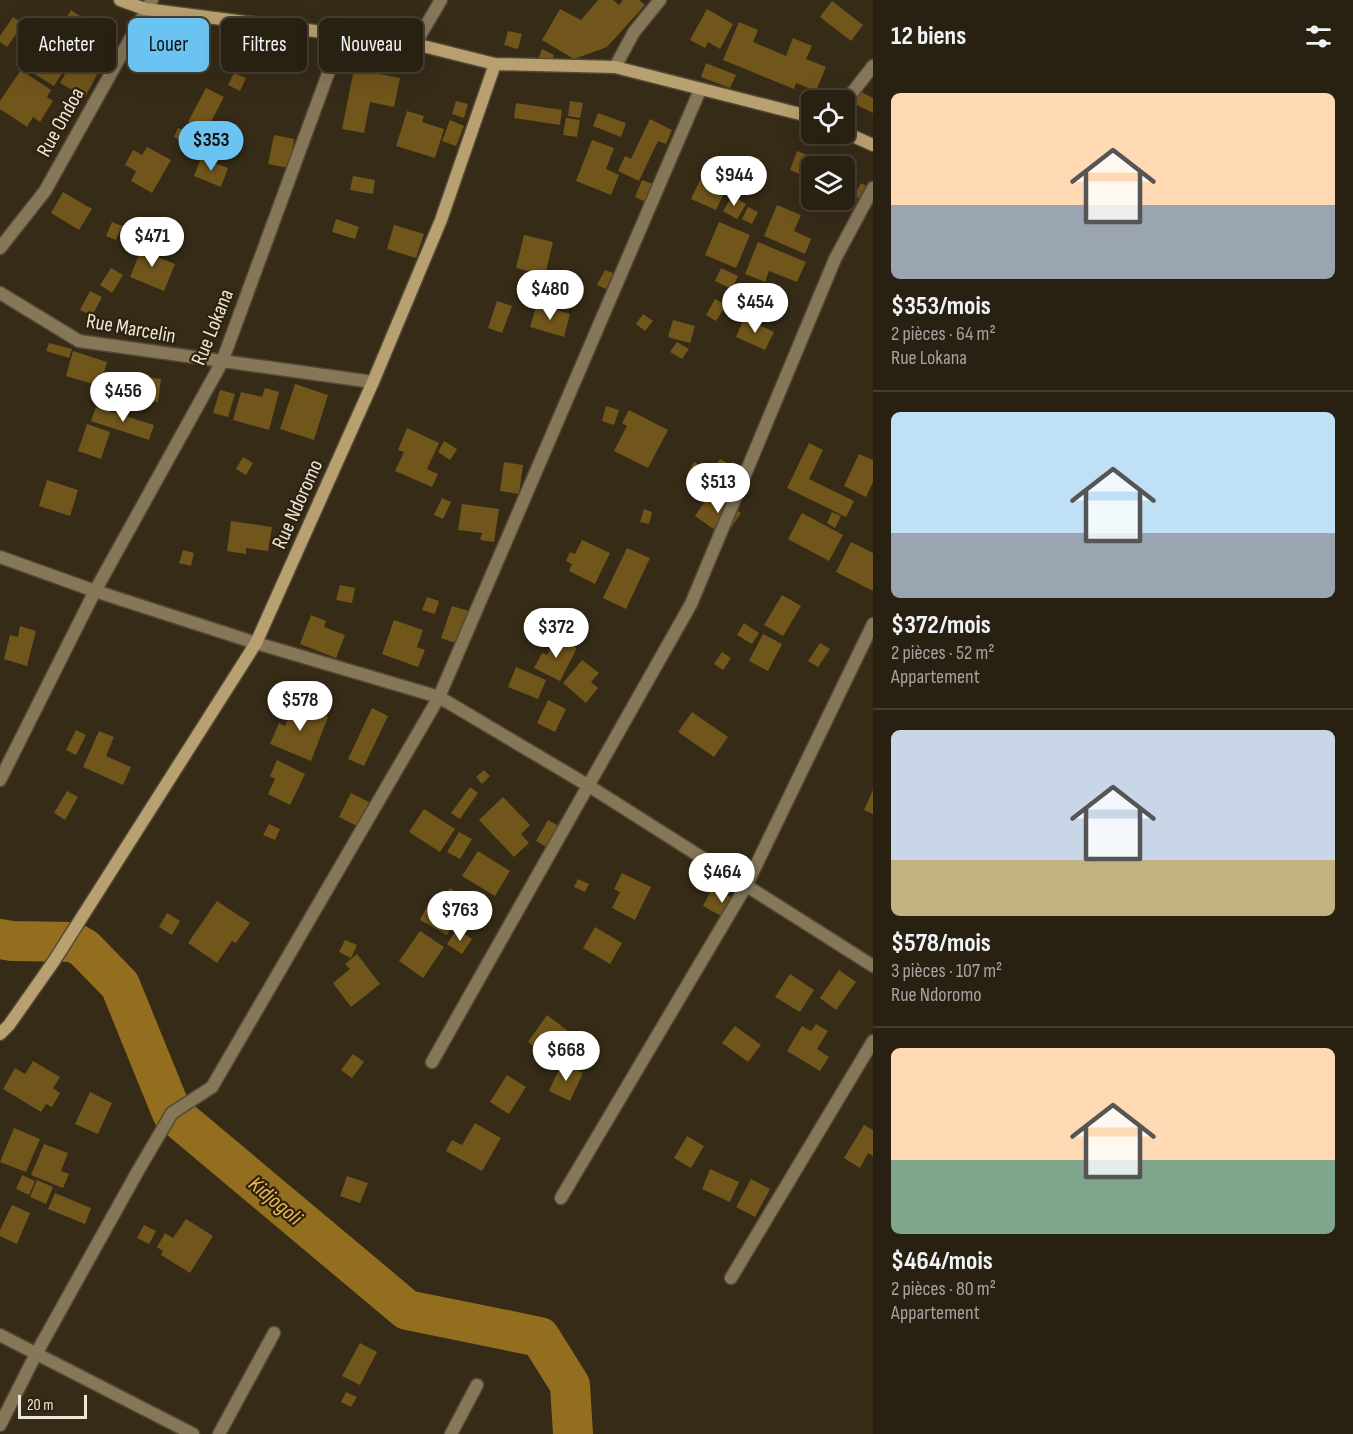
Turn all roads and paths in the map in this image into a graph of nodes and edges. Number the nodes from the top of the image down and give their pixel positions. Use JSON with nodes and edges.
{"nodes":[{"id":1,"x":120,"y":0,"type":"edge"},
{"id":2,"x":441,"y":0,"type":"edge"},
{"id":3,"x":660,"y":0,"type":"edge"},
{"id":4,"x":148,"y":5,"type":"edge"},
{"id":5,"x":319,"y":30,"type":"edge"},
{"id":6,"x":423,"y":32,"type":"edge"},
{"id":7,"x":423,"y":46,"type":"edge"},
{"id":8,"x":495,"y":64,"type":"junction"},
{"id":9,"x":873,"y":66,"type":"edge"},
{"id":10,"x":615,"y":67,"type":"junction"},
{"id":11,"x":329,"y":72,"type":"edge"},
{"id":12,"x":700,"y":90,"type":"junction"},
{"id":13,"x":854,"y":90,"type":"edge"},
{"id":14,"x":801,"y":113,"type":"edge"},
{"id":15,"x":855,"y":137,"type":"edge"},
{"id":16,"x":873,"y":145,"type":"edge"},
{"id":17,"x":873,"y":188,"type":"edge"},
{"id":18,"x":0,"y":248,"type":"edge"},
{"id":19,"x":0,"y":293,"type":"edge"},
{"id":20,"x":222,"y":362,"type":"junction"},
{"id":21,"x":373,"y":382,"type":"junction"},
{"id":22,"x":0,"y":557,"type":"edge"},
{"id":23,"x":95,"y":591,"type":"junction"},
{"id":24,"x":873,"y":624,"type":"edge"},
{"id":25,"x":256,"y":643,"type":"junction"},
{"id":26,"x":439,"y":697,"type":"junction"},
{"id":27,"x":0,"y":780,"type":"edge"},
{"id":28,"x":589,"y":786,"type":"junction"},
{"id":29,"x":746,"y":886,"type":"junction"},
{"id":30,"x":873,"y":966,"type":"edge"},
{"id":31,"x":0,"y":1034,"type":"edge"},
{"id":32,"x":873,"y":1041,"type":"edge"},
{"id":33,"x":432,"y":1062,"type":"dead end"},
{"id":34,"x":561,"y":1198,"type":"dead end"},
{"id":35,"x":731,"y":1278,"type":"dead end"},
{"id":36,"x":274,"y":1333,"type":"dead end"},
{"id":37,"x":0,"y":1335,"type":"edge"},
{"id":38,"x":36,"y":1354,"type":"junction"},
{"id":39,"x":477,"y":1385,"type":"dead end"},
{"id":40,"x":0,"y":1425,"type":"edge"},
{"id":41,"x":193,"y":1434,"type":"edge"},
{"id":42,"x":219,"y":1434,"type":"edge"},
{"id":43,"x":451,"y":1434,"type":"edge"}],
"edges":[{"from":1,"to":4,"type":"street"},
{"from":2,"to":6,"type":"street"},
{"from":3,"to":10,"type":"street"},
{"from":4,"to":5,"type":"street"},
{"from":4,"to":18,"type":"street","name":"Rue Ondoa"},
{"from":7,"to":8,"type":"street"},
{"from":8,"to":10,"type":"street"},
{"from":8,"to":21,"type":"street","name":"Rue Ndoromo"},
{"from":9,"to":13,"type":"street"},
{"from":10,"to":12,"type":"street"},
{"from":11,"to":20,"type":"street","name":"Rue Lokana"},
{"from":12,"to":14,"type":"street"},
{"from":12,"to":26,"type":"street"},
{"from":15,"to":16,"type":"street"},
{"from":17,"to":28,"type":"street"},
{"from":19,"to":20,"type":"street","name":"Rue Marcelin"},
{"from":20,"to":21,"type":"street","name":"Rue Marcelin"},
{"from":20,"to":23,"type":"street","name":"Rue Lokana"},
{"from":21,"to":25,"type":"street","name":"Rue Ndoromo"},
{"from":22,"to":23,"type":"street"},
{"from":23,"to":25,"type":"street"},
{"from":23,"to":27,"type":"street","name":"Rue Lokana"},
{"from":24,"to":29,"type":"street"},
{"from":25,"to":26,"type":"street"},
{"from":25,"to":31,"type":"street","name":"Rue Ndoromo"},
{"from":26,"to":28,"type":"street"},
{"from":26,"to":38,"type":"street"},
{"from":28,"to":29,"type":"street"},
{"from":28,"to":33,"type":"street"},
{"from":29,"to":30,"type":"street"},
{"from":29,"to":34,"type":"street"},
{"from":32,"to":35,"type":"street"},
{"from":36,"to":42,"type":"street"},
{"from":37,"to":38,"type":"street"},
{"from":38,"to":40,"type":"street"},
{"from":38,"to":41,"type":"street"},
{"from":39,"to":43,"type":"street"}]}
